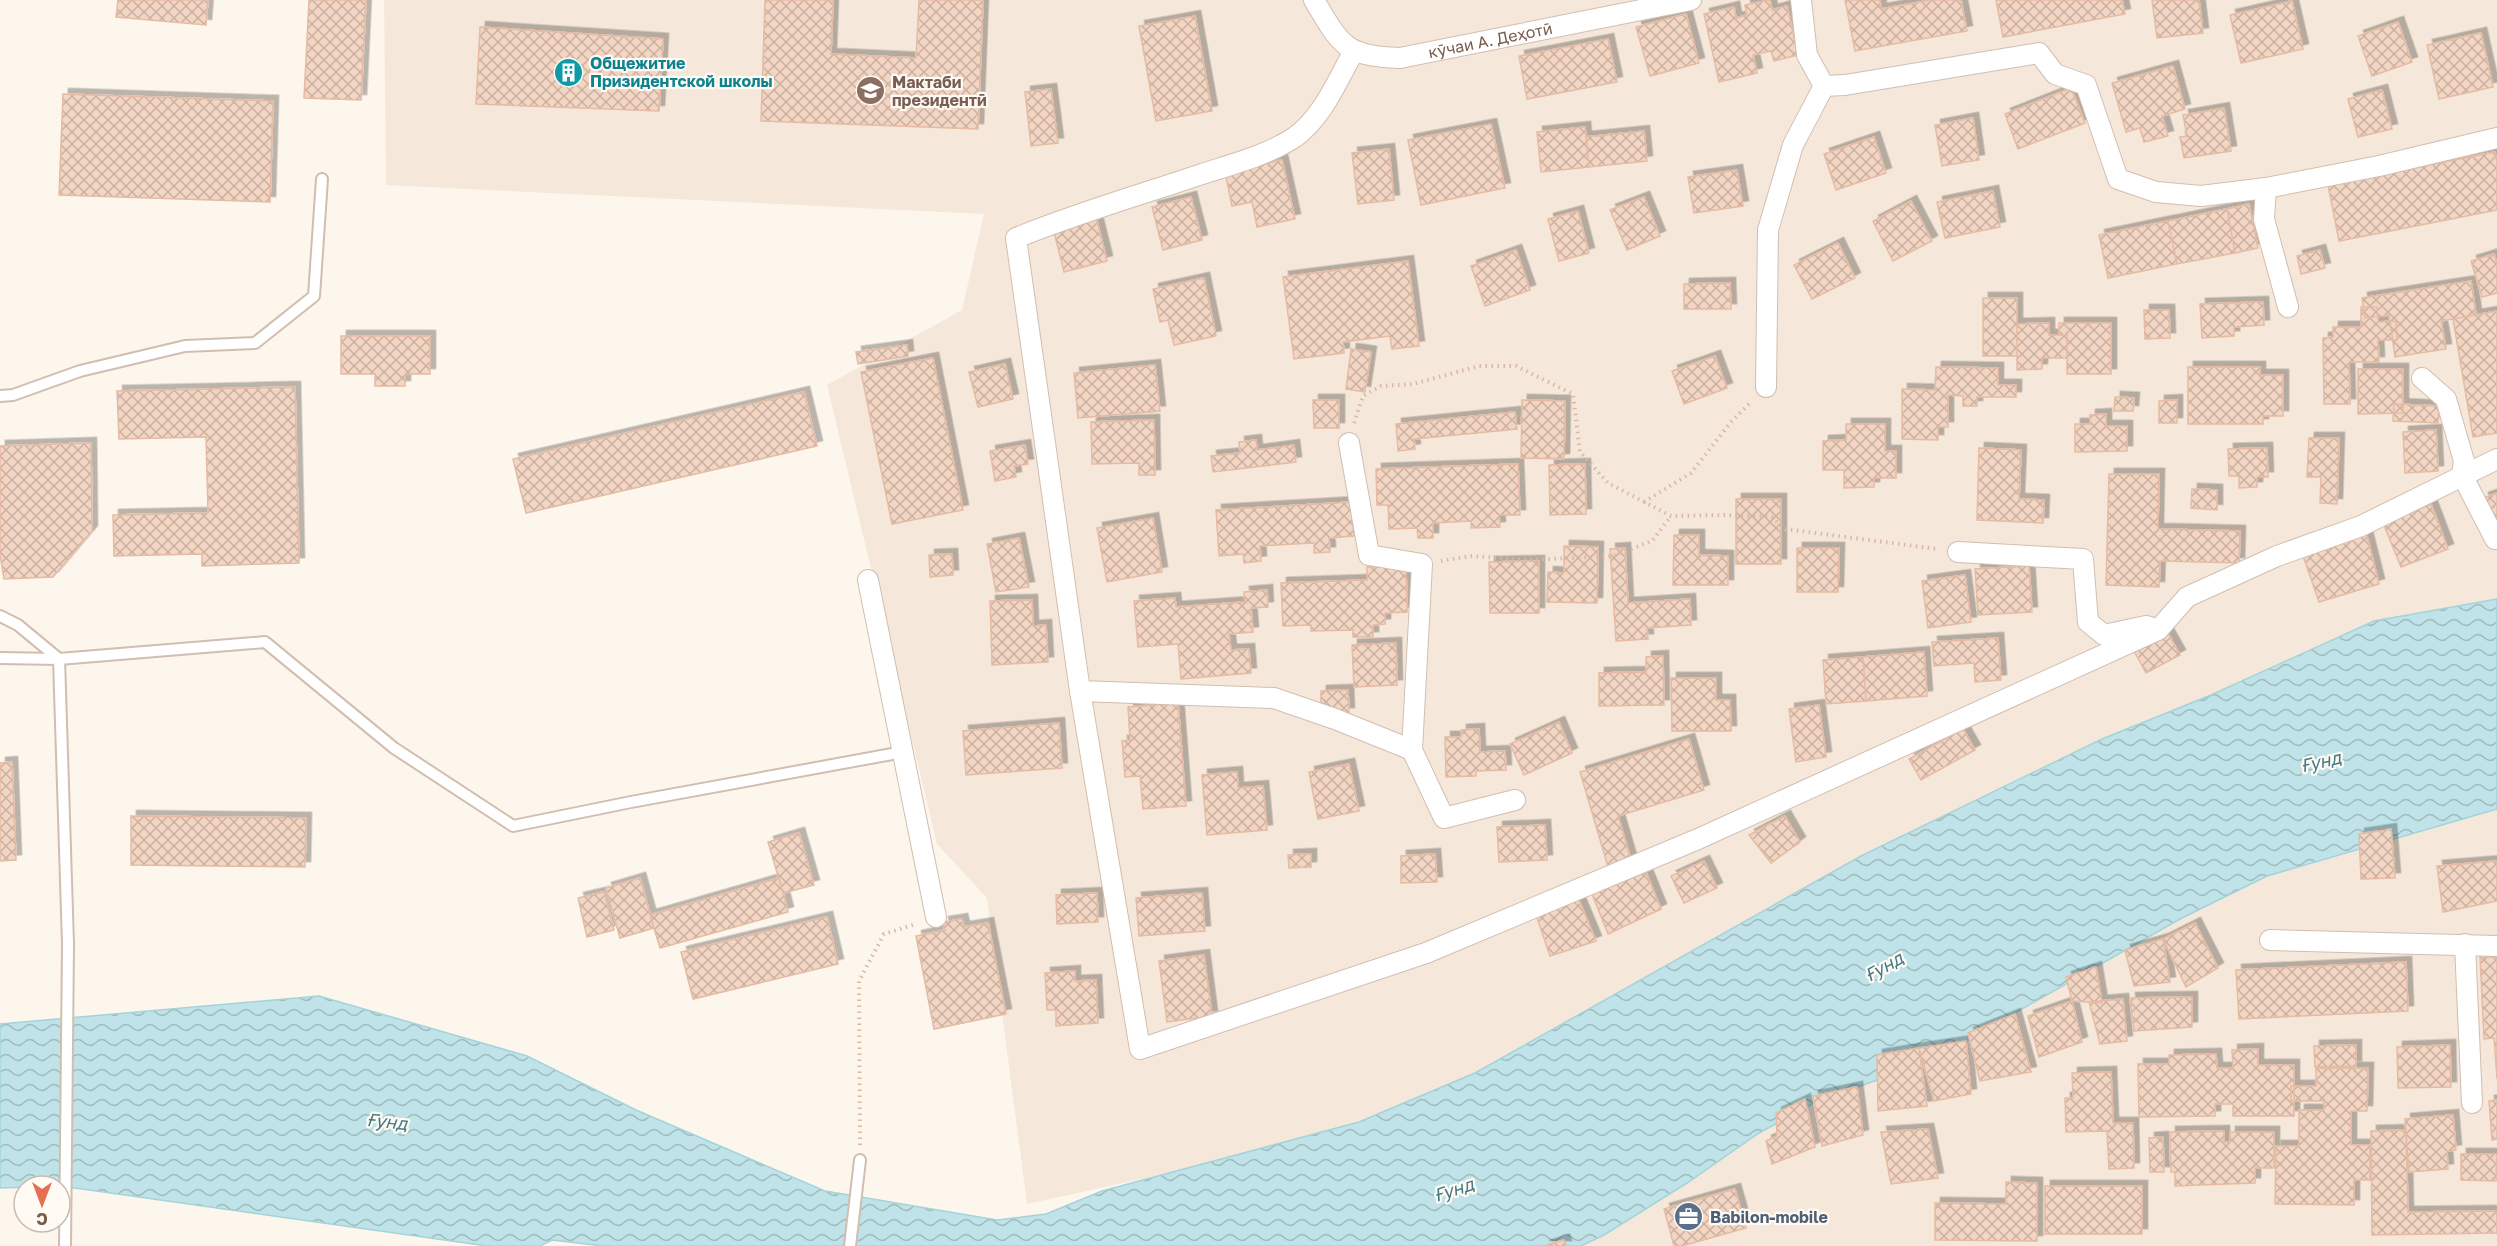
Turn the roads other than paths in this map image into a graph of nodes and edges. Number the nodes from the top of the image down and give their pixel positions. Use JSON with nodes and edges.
{"nodes":[{"id":1,"x":1314,"y":0,"type":"edge"},
{"id":2,"x":1691,"y":0,"type":"edge"},
{"id":3,"x":1801,"y":0,"type":"edge"},
{"id":4,"x":1354,"y":51,"type":"junction"},
{"id":5,"x":1824,"y":86,"type":"junction"},
{"id":6,"x":2497,"y":138,"type":"edge"},
{"id":7,"x":322,"y":179,"type":"dead end"},
{"id":8,"x":2266,"y":188,"type":"junction"},
{"id":9,"x":2288,"y":307,"type":"dead end"},
{"id":10,"x":2422,"y":378,"type":"dead end"},
{"id":11,"x":1766,"y":387,"type":"road end"},
{"id":12,"x":0,"y":396,"type":"edge"},
{"id":13,"x":1348,"y":443,"type":"road end"},
{"id":14,"x":2497,"y":459,"type":"edge"},
{"id":15,"x":2462,"y":475,"type":"junction"},
{"id":16,"x":2495,"y":539,"type":"dead end"},
{"id":17,"x":1958,"y":552,"type":"road end"},
{"id":18,"x":868,"y":580,"type":"dead end"},
{"id":19,"x":0,"y":616,"type":"edge"},
{"id":20,"x":2158,"y":630,"type":"junction"},
{"id":21,"x":0,"y":658,"type":"edge"},
{"id":22,"x":60,"y":659,"type":"junction"},
{"id":23,"x":1080,"y":691,"type":"junction"},
{"id":24,"x":1412,"y":750,"type":"junction"},
{"id":25,"x":903,"y":752,"type":"junction"},
{"id":26,"x":1515,"y":801,"type":"dead end"},
{"id":27,"x":936,"y":917,"type":"road end"},
{"id":28,"x":2270,"y":940,"type":"dead end"},
{"id":29,"x":2465,"y":944,"type":"junction"},
{"id":30,"x":2497,"y":946,"type":"edge"},
{"id":31,"x":2472,"y":1103,"type":"dead end"},
{"id":32,"x":860,"y":1160,"type":"road end"},
{"id":33,"x":65,"y":1246,"type":"edge"},
{"id":34,"x":850,"y":1246,"type":"edge"}],
"edges":[{"from":1,"to":4,"type":"street"},
{"from":2,"to":4,"type":"street","name":"кӯчаи А. Деҳотӣ"},
{"from":3,"to":5,"type":"street"},
{"from":4,"to":23,"type":"street"},
{"from":5,"to":8,"type":"street"},
{"from":5,"to":11,"type":"street"},
{"from":6,"to":8,"type":"street"},
{"from":7,"to":12,"type":"lane"},
{"from":8,"to":9,"type":"street"},
{"from":10,"to":15,"type":"street"},
{"from":13,"to":24,"type":"street"},
{"from":14,"to":15,"type":"street"},
{"from":15,"to":16,"type":"street"},
{"from":15,"to":20,"type":"street"},
{"from":17,"to":20,"type":"street"},
{"from":18,"to":25,"type":"street"},
{"from":19,"to":22,"type":"lane"},
{"from":20,"to":23,"type":"street"},
{"from":21,"to":22,"type":"lane"},
{"from":22,"to":25,"type":"lane"},
{"from":22,"to":33,"type":"lane"},
{"from":23,"to":24,"type":"street"},
{"from":24,"to":26,"type":"street"},
{"from":25,"to":27,"type":"street"},
{"from":28,"to":29,"type":"street"},
{"from":29,"to":30,"type":"street"},
{"from":29,"to":31,"type":"street"},
{"from":32,"to":34,"type":"lane"}]}
